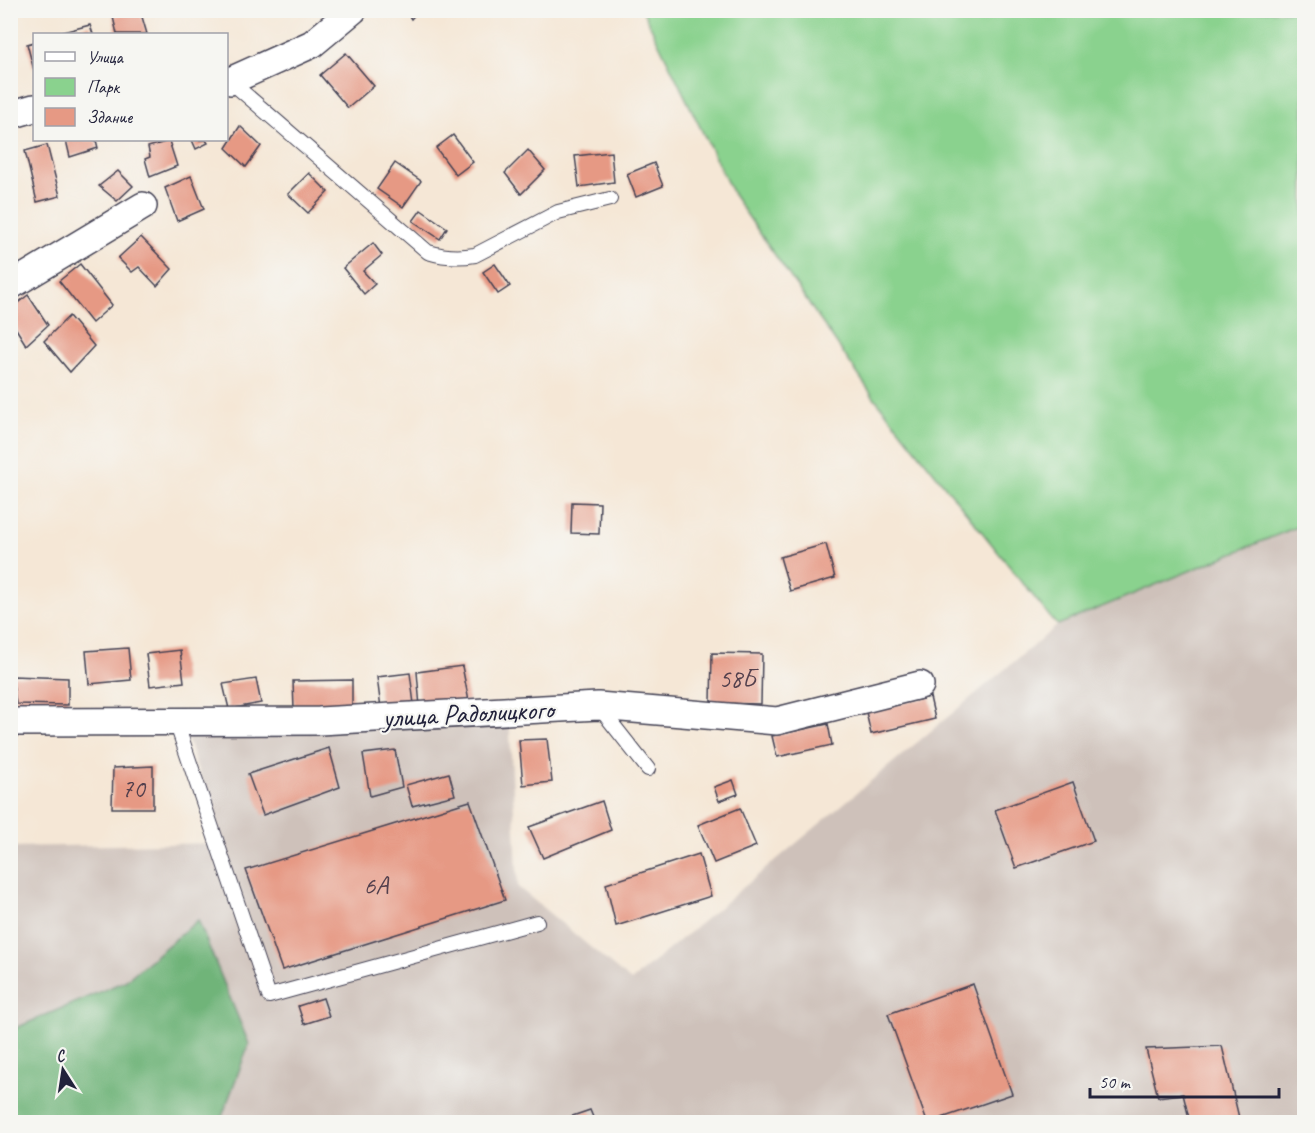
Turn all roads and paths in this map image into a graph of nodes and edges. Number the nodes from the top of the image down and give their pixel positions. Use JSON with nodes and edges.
{"nodes":[{"id":1,"x":353,"y":10,"type":"edge"},
{"id":2,"x":228,"y":80,"type":"edge"},
{"id":3,"x":33,"y":108,"type":"edge"},
{"id":4,"x":10,"y":115,"type":"edge"},
{"id":5,"x":610,"y":199,"type":"dead end"},
{"id":6,"x":143,"y":206,"type":"dead end"},
{"id":7,"x":10,"y":286,"type":"edge"},
{"id":8,"x":920,"y":685,"type":"dead end"},
{"id":9,"x":598,"y":706,"type":"junction"},
{"id":10,"x":10,"y":722,"type":"edge"},
{"id":11,"x":176,"y":722,"type":"junction"},
{"id":12,"x":648,"y":770,"type":"dead end"},
{"id":13,"x":537,"y":922,"type":"dead end"}],
"edges":[{"from":1,"to":2,"type":"street"},
{"from":2,"to":5,"type":"lane"},
{"from":3,"to":4,"type":"street"},
{"from":6,"to":7,"type":"street"},
{"from":8,"to":9,"type":"street","name":"улица Радолицкого"},
{"from":9,"to":11,"type":"street","name":"улица Радолицкого"},
{"from":9,"to":12,"type":"lane"},
{"from":10,"to":11,"type":"street","name":"улица Радолицкого"},
{"from":11,"to":13,"type":"lane"}]}
